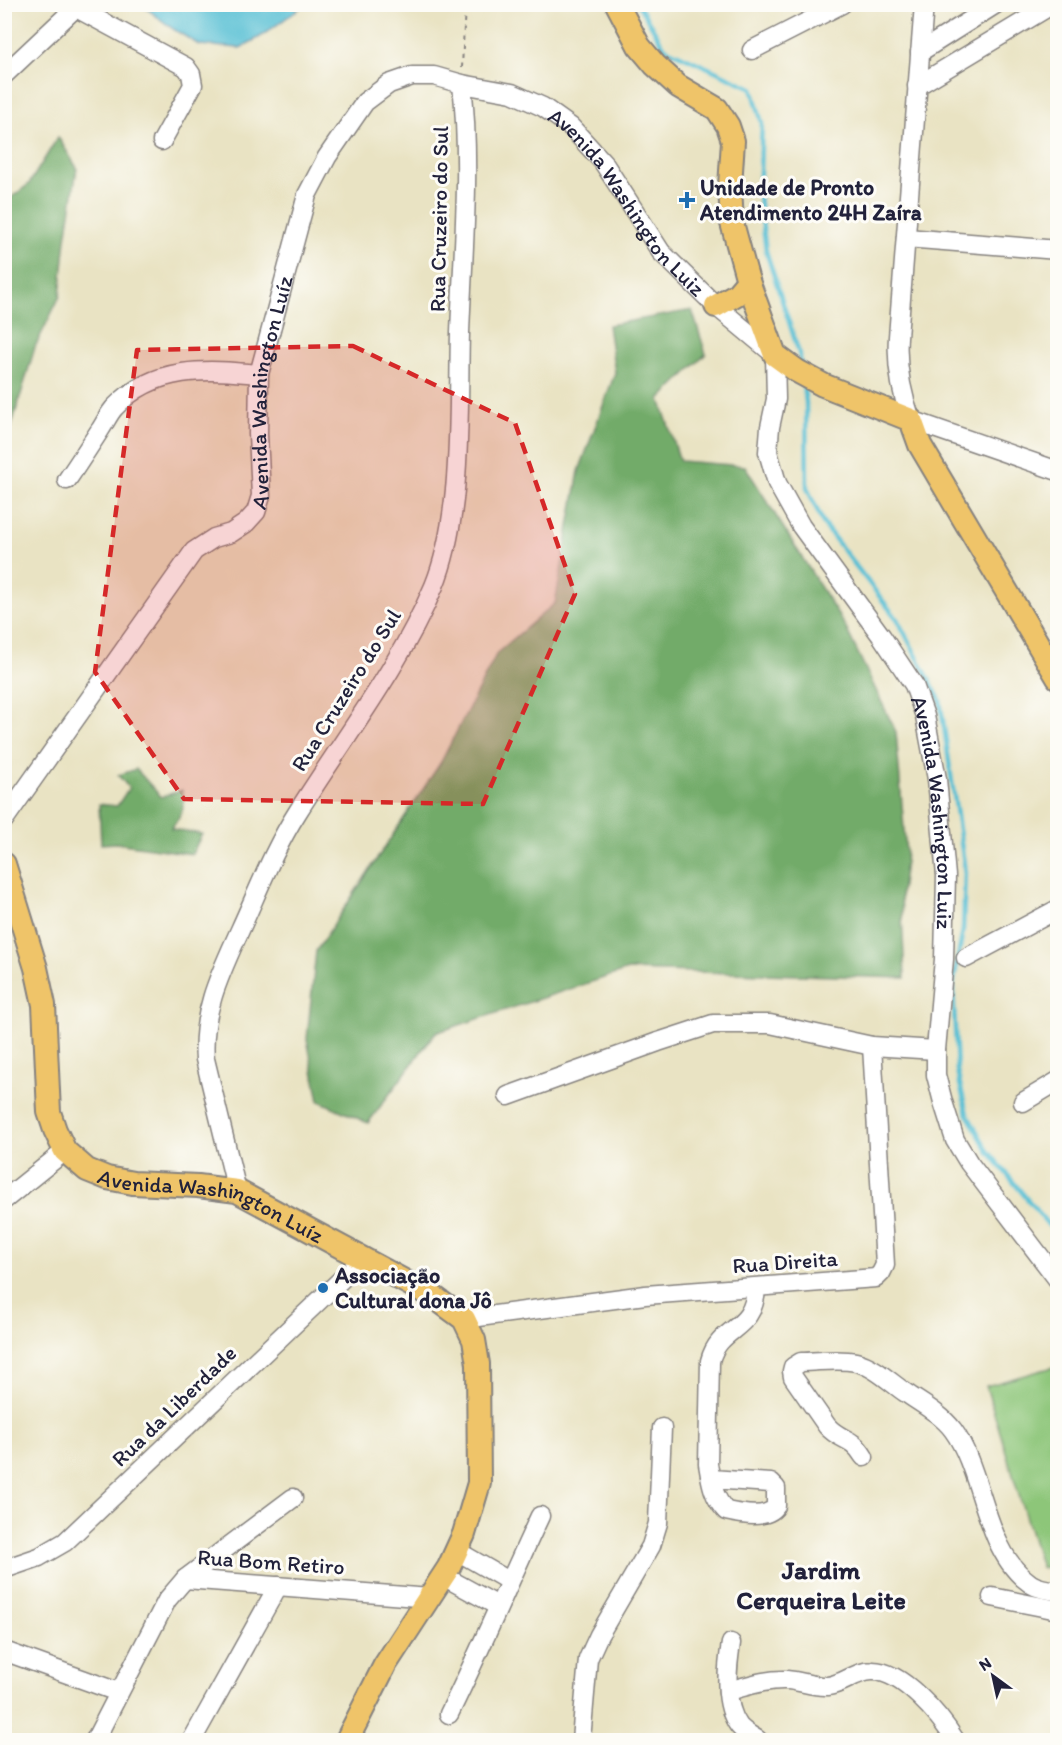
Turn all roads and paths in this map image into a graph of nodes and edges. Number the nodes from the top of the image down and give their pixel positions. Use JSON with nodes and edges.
{"nodes":[{"id":1,"x":465,"y":4,"type":"edge"},
{"id":2,"x":617,"y":4,"type":"edge"},
{"id":3,"x":842,"y":4,"type":"edge"},
{"id":4,"x":924,"y":4,"type":"edge"},
{"id":5,"x":996,"y":4,"type":"edge"},
{"id":6,"x":1053,"y":4,"type":"edge"},
{"id":7,"x":72,"y":7,"type":"edge"},
{"id":8,"x":752,"y":50,"type":"dead end"},
{"id":9,"x":920,"y":52,"type":"junction"},
{"id":10,"x":4,"y":75,"type":"edge"},
{"id":11,"x":462,"y":84,"type":"junction"},
{"id":12,"x":917,"y":86,"type":"junction"},
{"id":13,"x":162,"y":141,"type":"dead end"},
{"id":14,"x":906,"y":238,"type":"junction"},
{"id":15,"x":1058,"y":250,"type":"edge"},
{"id":16,"x":748,"y":281,"type":"junction"},
{"id":17,"x":716,"y":306,"type":"junction"},
{"id":18,"x":775,"y":355,"type":"junction"},
{"id":19,"x":259,"y":374,"type":"junction"},
{"id":20,"x":911,"y":420,"type":"junction"},
{"id":21,"x":1058,"y":471,"type":"edge"},
{"id":22,"x":67,"y":480,"type":"dead end"},
{"id":23,"x":1058,"y":678,"type":"edge"},
{"id":24,"x":4,"y":820,"type":"edge"},
{"id":25,"x":4,"y":864,"type":"edge"},
{"id":26,"x":1058,"y":909,"type":"edge"},
{"id":27,"x":966,"y":958,"type":"dead end"},
{"id":28,"x":872,"y":1046,"type":"junction"},
{"id":29,"x":936,"y":1050,"type":"junction"},
{"id":30,"x":1058,"y":1081,"type":"edge"},
{"id":31,"x":508,"y":1096,"type":"dead end"},
{"id":32,"x":1023,"y":1102,"type":"dead end"},
{"id":33,"x":65,"y":1151,"type":"junction"},
{"id":34,"x":237,"y":1191,"type":"junction"},
{"id":35,"x":4,"y":1200,"type":"edge"},
{"id":36,"x":364,"y":1258,"type":"junction"},
{"id":37,"x":1058,"y":1280,"type":"edge"},
{"id":38,"x":756,"y":1288,"type":"junction"},
{"id":39,"x":464,"y":1319,"type":"junction"},
{"id":40,"x":662,"y":1428,"type":"dead end"},
{"id":41,"x":864,"y":1457,"type":"dead end"},
{"id":42,"x":712,"y":1486,"type":"junction"},
{"id":43,"x":293,"y":1498,"type":"dead end"},
{"id":44,"x":540,"y":1516,"type":"dead end"},
{"id":45,"x":457,"y":1551,"type":"junction"},
{"id":46,"x":4,"y":1569,"type":"edge"},
{"id":47,"x":443,"y":1576,"type":"junction"},
{"id":48,"x":185,"y":1579,"type":"junction"},
{"id":49,"x":509,"y":1581,"type":"junction"},
{"id":50,"x":278,"y":1586,"type":"junction"},
{"id":51,"x":1058,"y":1592,"type":"edge"},
{"id":52,"x":992,"y":1597,"type":"dead end"},
{"id":53,"x":430,"y":1598,"type":"junction"},
{"id":54,"x":498,"y":1606,"type":"junction"},
{"id":55,"x":1058,"y":1610,"type":"edge"},
{"id":56,"x":731,"y":1643,"type":"dead end"},
{"id":57,"x":4,"y":1651,"type":"edge"},
{"id":58,"x":728,"y":1691,"type":"junction"},
{"id":59,"x":118,"y":1692,"type":"junction"},
{"id":60,"x":361,"y":1713,"type":"junction"},
{"id":61,"x":449,"y":1714,"type":"dead end"},
{"id":62,"x":95,"y":1740,"type":"edge"},
{"id":63,"x":192,"y":1740,"type":"edge"},
{"id":64,"x":347,"y":1740,"type":"edge"},
{"id":65,"x":361,"y":1740,"type":"edge"},
{"id":66,"x":581,"y":1740,"type":"edge"},
{"id":67,"x":758,"y":1740,"type":"edge"},
{"id":68,"x":955,"y":1740,"type":"edge"}],
"edges":[{"from":1,"to":11,"type":"path"},
{"from":2,"to":16,"type":"main road"},
{"from":3,"to":8,"type":"street"},
{"from":4,"to":9,"type":"street"},
{"from":5,"to":9,"type":"street"},
{"from":6,"to":12,"type":"street"},
{"from":7,"to":10,"type":"street"},
{"from":7,"to":13,"type":"street"},
{"from":9,"to":12,"type":"street"},
{"from":11,"to":17,"type":"street","name":"Avenida Washington Luiz"},
{"from":11,"to":19,"type":"street","name":"Avenida Washington Luíz"},
{"from":11,"to":34,"type":"street","name":"Rua Cruzeiro do Sul"},
{"from":12,"to":14,"type":"street"},
{"from":14,"to":15,"type":"street"},
{"from":14,"to":20,"type":"street"},
{"from":16,"to":17,"type":"main road"},
{"from":16,"to":18,"type":"main road"},
{"from":17,"to":18,"type":"street","name":"Avenida Washington Luiz"},
{"from":18,"to":20,"type":"main road","name":"Avenida Washington Luiz"},
{"from":18,"to":29,"type":"street","name":"Avenida Washington Luiz"},
{"from":19,"to":22,"type":"street"},
{"from":19,"to":24,"type":"street","name":"Avenida Washington Luíz"},
{"from":20,"to":21,"type":"street"},
{"from":20,"to":23,"type":"main road"},
{"from":25,"to":33,"type":"main road","name":"Avenida Washington Luíz"},
{"from":26,"to":27,"type":"street"},
{"from":28,"to":29,"type":"street"},
{"from":28,"to":31,"type":"street"},
{"from":28,"to":38,"type":"street","name":"Rua Direita"},
{"from":29,"to":37,"type":"street","name":"Avenida Washington Luiz"},
{"from":30,"to":32,"type":"street"},
{"from":33,"to":34,"type":"main road","name":"Avenida Washington Luíz"},
{"from":33,"to":35,"type":"street"},
{"from":34,"to":36,"type":"main road","name":"Avenida Washington Luíz"},
{"from":36,"to":39,"type":"main road","name":"Avenida Washington Luíz"},
{"from":36,"to":46,"type":"street","name":"Rua da Liberdade"},
{"from":38,"to":39,"type":"street","name":"Rua Direita"},
{"from":38,"to":42,"type":"street"},
{"from":39,"to":45,"type":"main road"},
{"from":40,"to":66,"type":"street"},
{"from":41,"to":51,"type":"street"},
{"from":42,"to":42,"type":"street"},
{"from":43,"to":48,"type":"street"},
{"from":44,"to":49,"type":"street"},
{"from":45,"to":47,"type":"main road"},
{"from":45,"to":49,"type":"street"},
{"from":47,"to":53,"type":"main road"},
{"from":47,"to":54,"type":"street"},
{"from":48,"to":50,"type":"street","name":"Rua Bom Retiro"},
{"from":48,"to":59,"type":"street","name":"Rua Bom Retiro"},
{"from":49,"to":54,"type":"street"},
{"from":50,"to":53,"type":"street","name":"Rua Bom Retiro"},
{"from":50,"to":63,"type":"street"},
{"from":52,"to":55,"type":"street"},
{"from":53,"to":60,"type":"main road"},
{"from":54,"to":61,"type":"street"},
{"from":56,"to":58,"type":"street"},
{"from":57,"to":59,"type":"street"},
{"from":58,"to":67,"type":"street"},
{"from":58,"to":68,"type":"street"},
{"from":59,"to":62,"type":"street","name":"Rua Bom Retiro"},
{"from":60,"to":64,"type":"main road"},
{"from":60,"to":65,"type":"street"}]}
